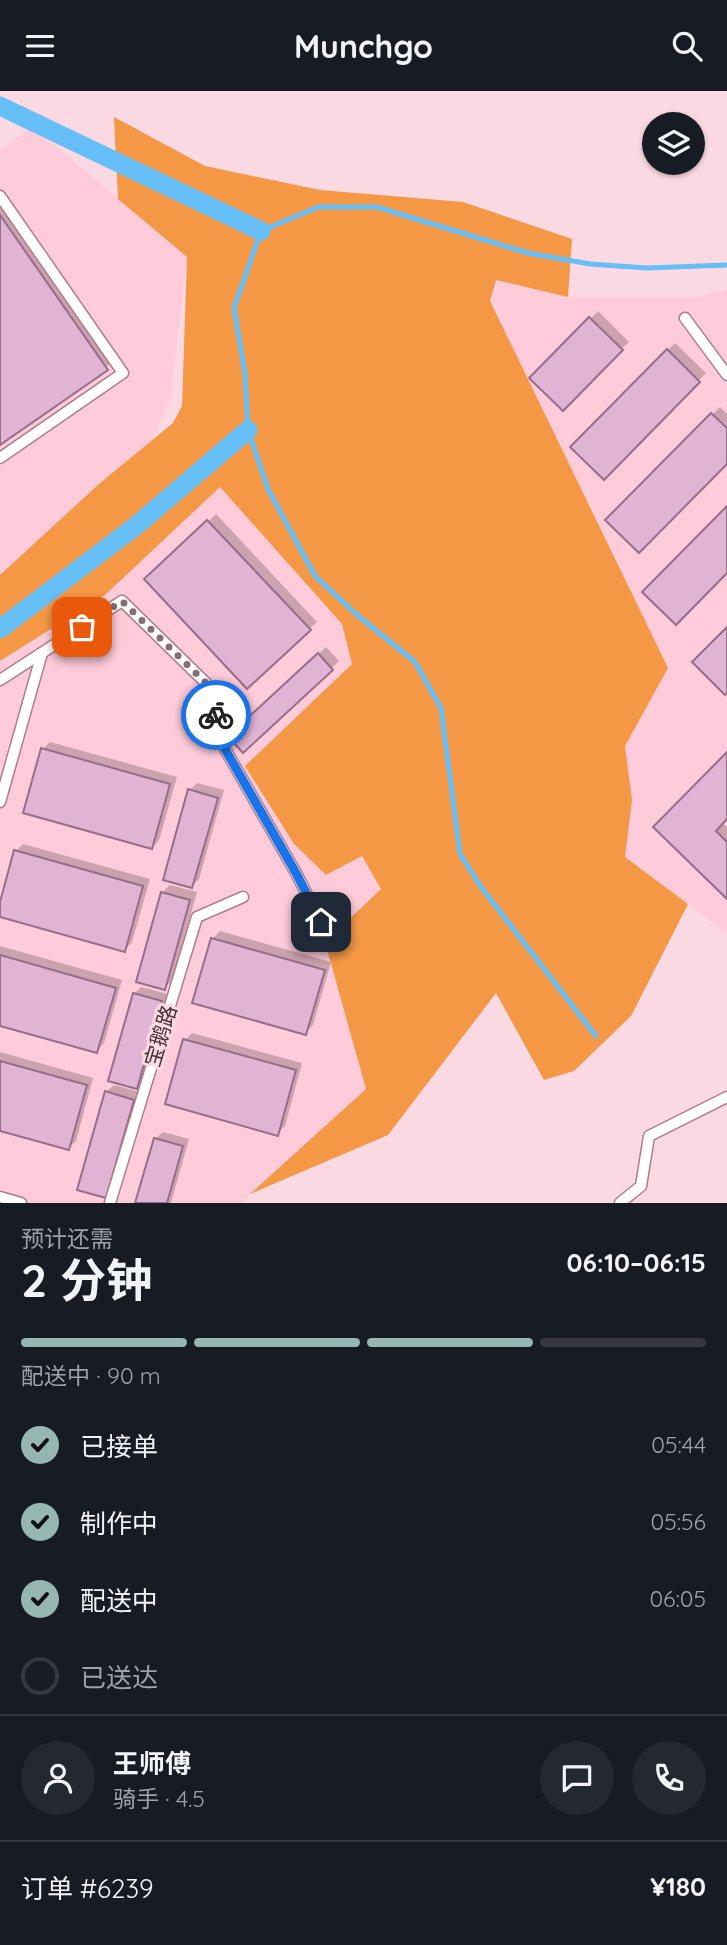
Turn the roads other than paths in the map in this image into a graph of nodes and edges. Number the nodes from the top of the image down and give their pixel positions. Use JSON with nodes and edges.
{"nodes":[{"id":1,"x":0,"y":196,"type":"edge"},
{"id":2,"x":685,"y":318,"type":"dead end"},
{"id":3,"x":727,"y":375,"type":"edge"},
{"id":4,"x":0,"y":458,"type":"edge"},
{"id":5,"x":42,"y":653,"type":"junction"},
{"id":6,"x":0,"y":680,"type":"edge"},
{"id":7,"x":0,"y":802,"type":"edge"},
{"id":8,"x":243,"y":897,"type":"dead end"},
{"id":9,"x":321,"y":922,"type":"dead end"},
{"id":10,"x":727,"y":1097,"type":"edge"},
{"id":11,"x":0,"y":1197,"type":"edge"},
{"id":12,"x":21,"y":1203,"type":"edge"},
{"id":13,"x":110,"y":1203,"type":"edge"},
{"id":14,"x":620,"y":1203,"type":"edge"}],
"edges":[{"from":1,"to":4,"type":"lane"},
{"from":2,"to":3,"type":"lane"},
{"from":5,"to":6,"type":"lane"},
{"from":5,"to":7,"type":"lane"},
{"from":5,"to":9,"type":"lane"},
{"from":8,"to":13,"type":"lane","name":"宝鹅路"},
{"from":10,"to":14,"type":"lane"},
{"from":11,"to":12,"type":"lane"}]}
